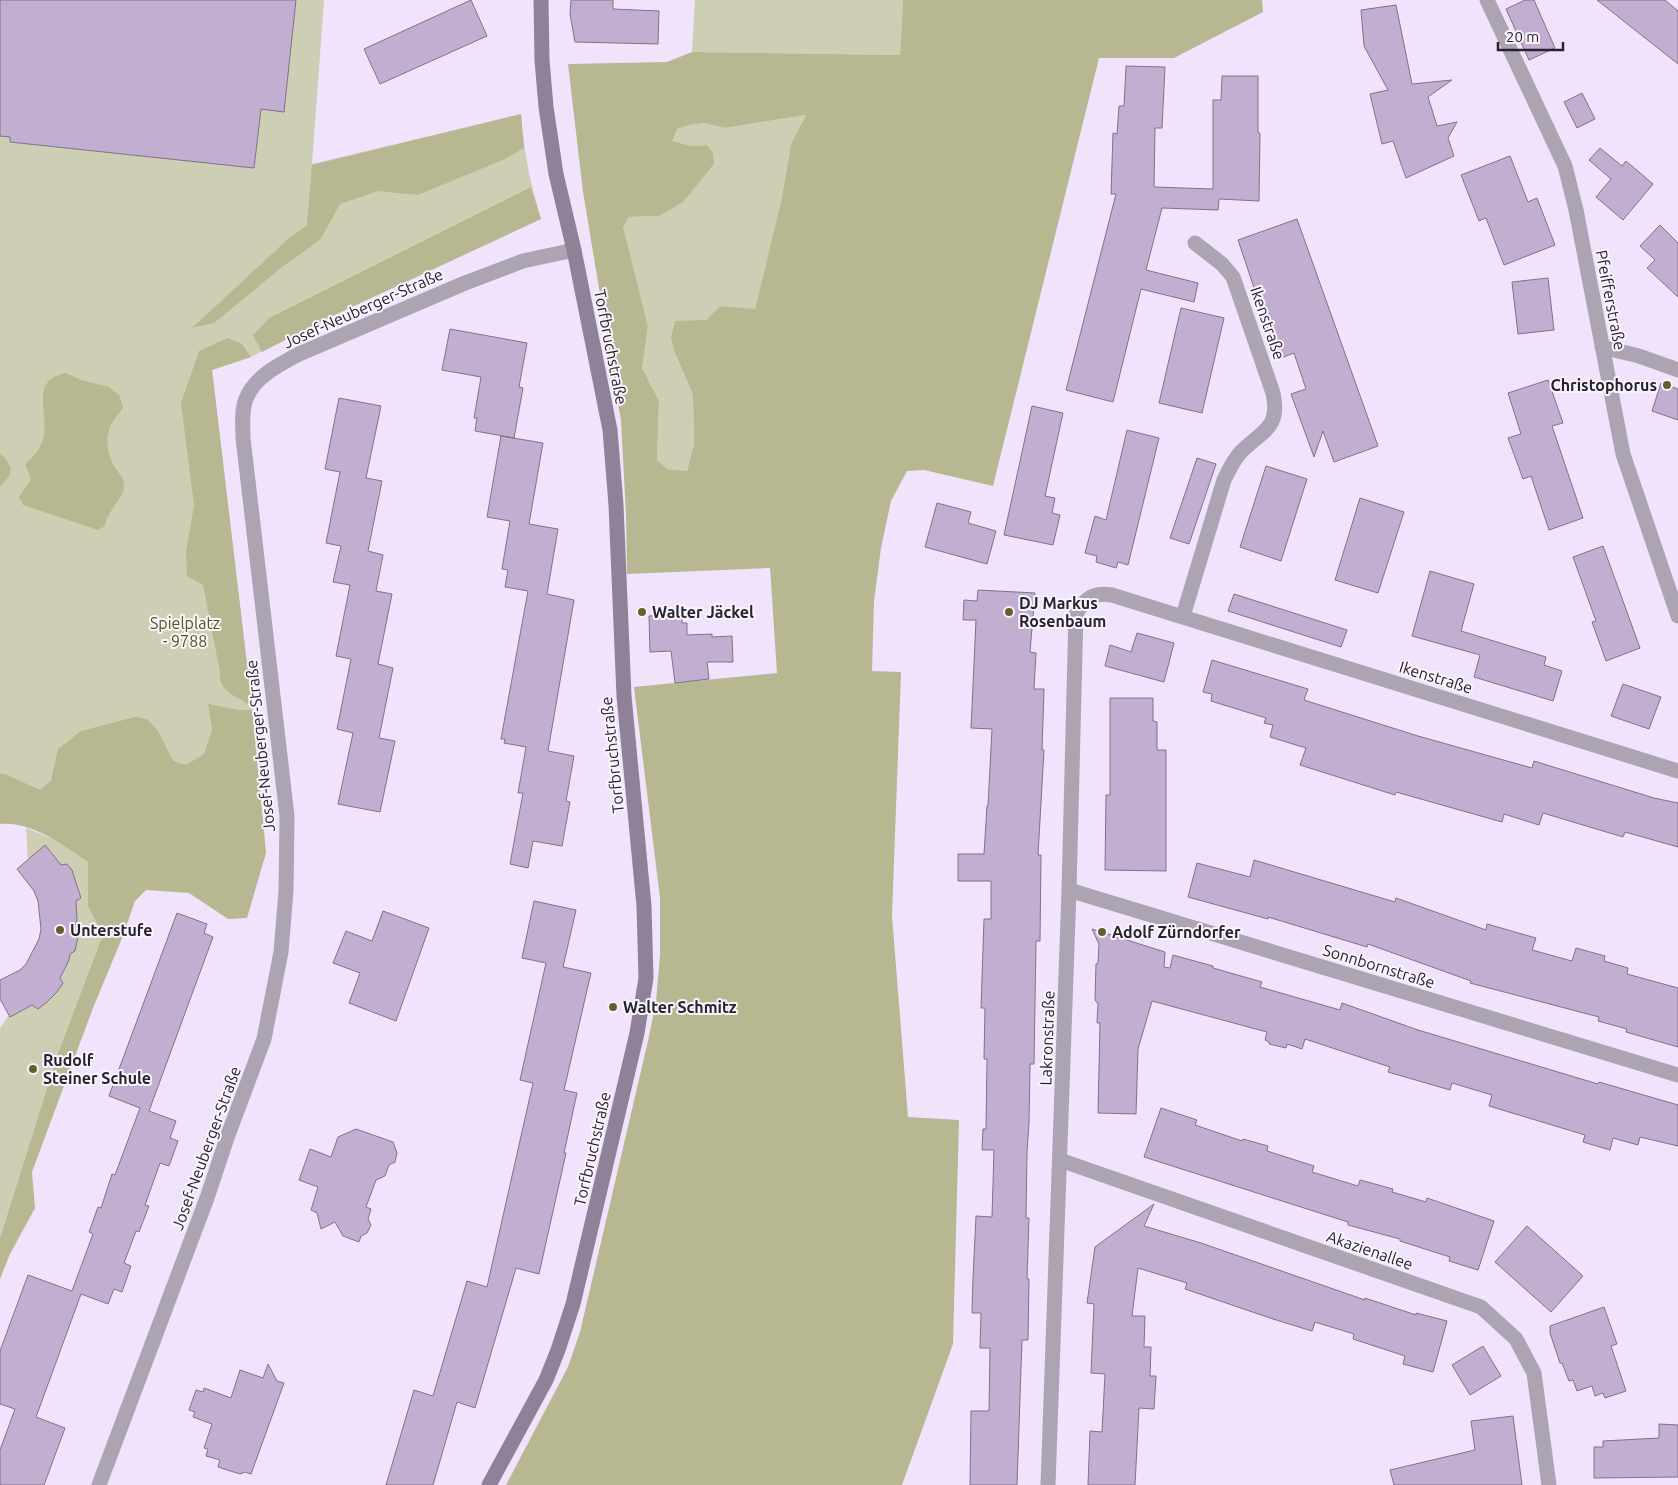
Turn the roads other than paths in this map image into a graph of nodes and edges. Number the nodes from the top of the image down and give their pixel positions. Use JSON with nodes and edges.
{"nodes":[{"id":1,"x":541,"y":0,"type":"edge"},
{"id":2,"x":1487,"y":0,"type":"edge"},
{"id":3,"x":1195,"y":243,"type":"dead end"},
{"id":4,"x":574,"y":250,"type":"junction"},
{"id":5,"x":1602,"y":347,"type":"junction"},
{"id":6,"x":1678,"y":370,"type":"edge"},
{"id":7,"x":1090,"y":598,"type":"joint"},
{"id":8,"x":1183,"y":616,"type":"junction"},
{"id":9,"x":1678,"y":616,"type":"edge"},
{"id":10,"x":1678,"y":771,"type":"edge"},
{"id":11,"x":1069,"y":890,"type":"junction"},
{"id":12,"x":1678,"y":1075,"type":"edge"},
{"id":13,"x":1060,"y":1160,"type":"junction"},
{"id":14,"x":99,"y":1485,"type":"edge"},
{"id":15,"x":489,"y":1485,"type":"edge"},
{"id":16,"x":1048,"y":1485,"type":"edge"},
{"id":17,"x":1549,"y":1485,"type":"edge"}],
"edges":[{"from":1,"to":4,"type":"main road","name":"Torfbruchstraße"},
{"from":2,"to":5,"type":"street","name":"Pfeifferstraße"},
{"from":3,"to":8,"type":"street","name":"Ikenstraße"},
{"from":4,"to":14,"type":"street","name":"Josef-Neuberger-Straße"},
{"from":4,"to":15,"type":"main road","name":"Torfbruchstraße"},
{"from":5,"to":6,"type":"street"},
{"from":5,"to":9,"type":"street","name":"Pfeifferstraße"},
{"from":7,"to":8,"type":"street","name":"Ikenstraße"},
{"from":7,"to":11,"type":"street","name":"Lakronstraße"},
{"from":8,"to":10,"type":"street","name":"Ikenstraße"},
{"from":11,"to":12,"type":"street","name":"Sonnbornstraße"},
{"from":11,"to":13,"type":"street","name":"Lakronstraße"},
{"from":13,"to":16,"type":"street","name":"Lakronstraße"},
{"from":13,"to":17,"type":"street","name":"Akazienallee"}]}
